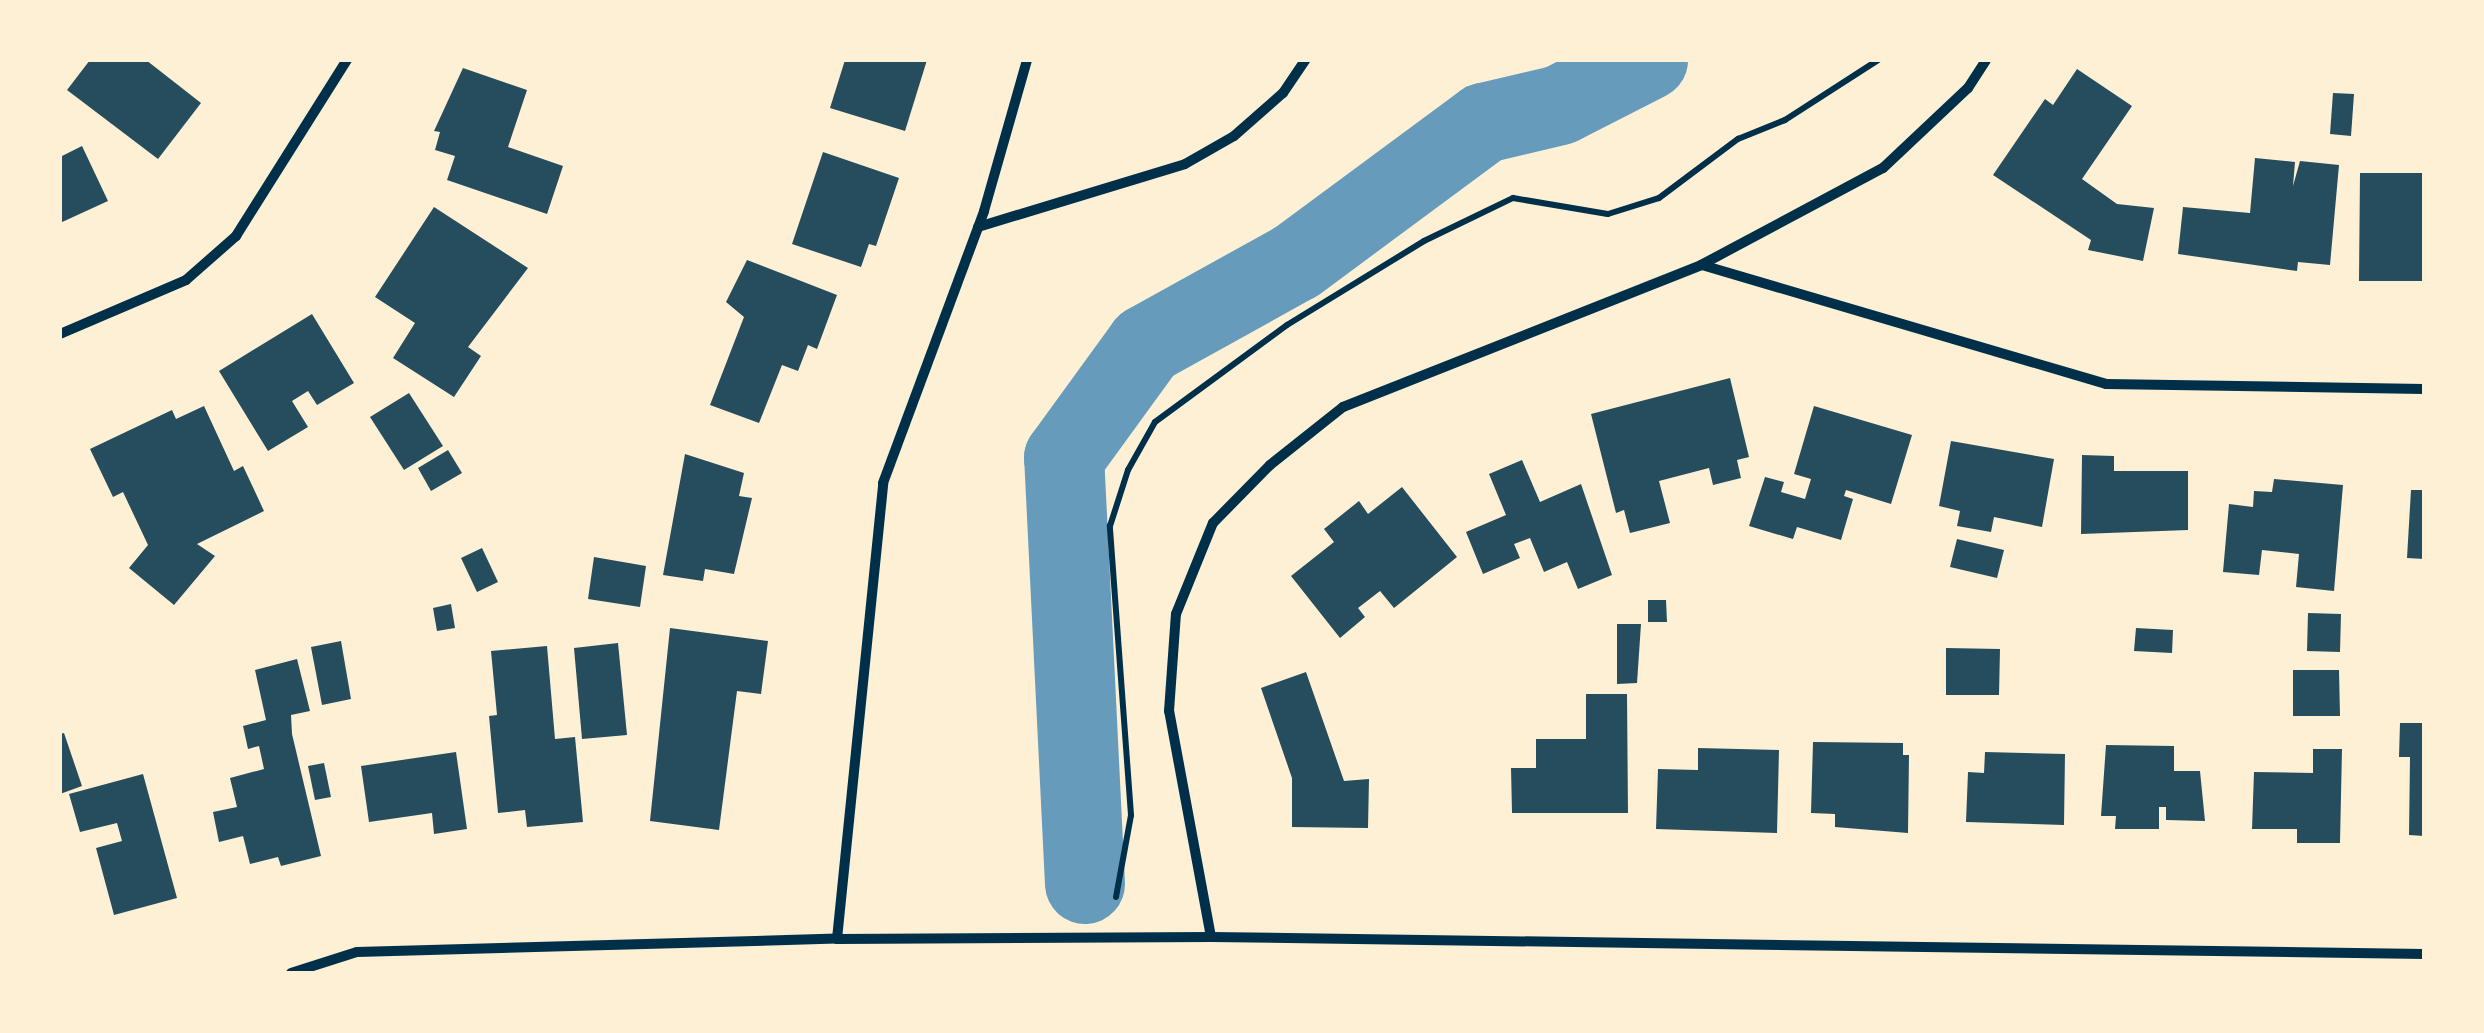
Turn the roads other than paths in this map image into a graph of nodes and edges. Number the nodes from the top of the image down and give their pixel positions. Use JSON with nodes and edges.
{"nodes":[{"id":1,"x":347,"y":60,"type":"edge"},
{"id":2,"x":1028,"y":60,"type":"edge"},
{"id":3,"x":1305,"y":60,"type":"edge"},
{"id":4,"x":1986,"y":60,"type":"edge"},
{"id":5,"x":978,"y":227,"type":"junction"},
{"id":6,"x":1701,"y":265,"type":"junction"},
{"id":7,"x":60,"y":334,"type":"edge"},
{"id":8,"x":2424,"y":389,"type":"edge"},
{"id":9,"x":1211,"y":936,"type":"junction"},
{"id":10,"x":837,"y":939,"type":"junction"},
{"id":11,"x":2424,"y":954,"type":"edge"},
{"id":12,"x":291,"y":973,"type":"edge"}],
"edges":[{"from":1,"to":7,"type":"street"},
{"from":2,"to":5,"type":"street"},
{"from":3,"to":5,"type":"street"},
{"from":4,"to":6,"type":"street"},
{"from":5,"to":10,"type":"street"},
{"from":6,"to":8,"type":"street"},
{"from":6,"to":9,"type":"street"},
{"from":9,"to":10,"type":"street"},
{"from":9,"to":11,"type":"street"},
{"from":10,"to":12,"type":"street"}]}
